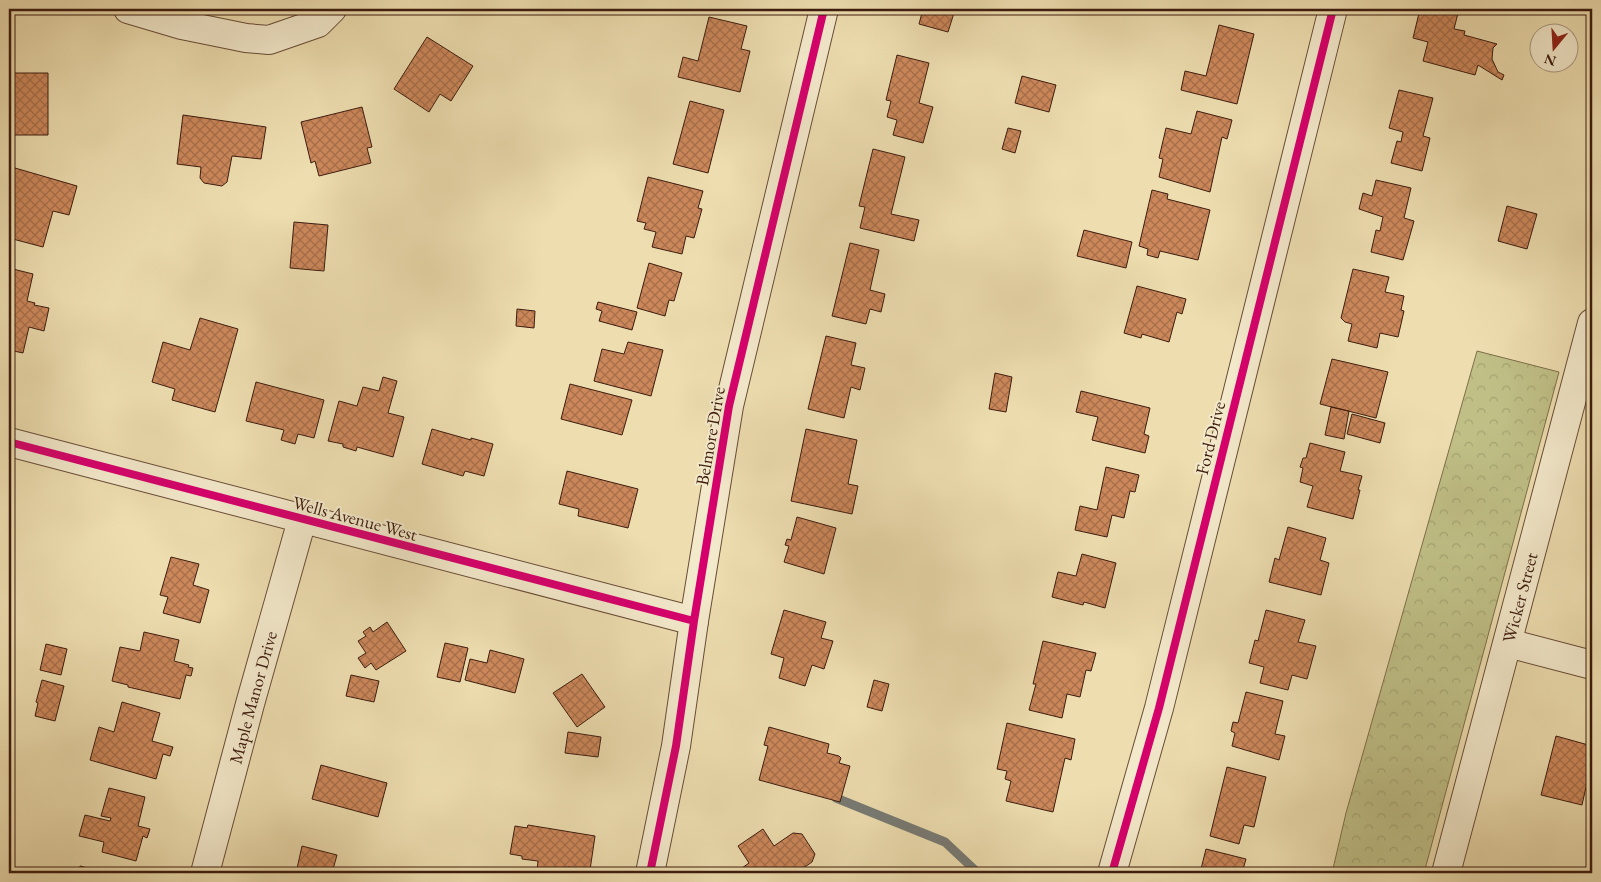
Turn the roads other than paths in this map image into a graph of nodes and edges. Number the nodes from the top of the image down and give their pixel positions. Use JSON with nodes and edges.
{"nodes":[{"id":1,"x":128,"y":9,"type":"edge"},
{"id":2,"x":332,"y":9,"type":"edge"},
{"id":3,"x":824,"y":9,"type":"edge"},
{"id":4,"x":1332,"y":9,"type":"edge"},
{"id":5,"x":1592,"y":323,"type":"edge"},
{"id":6,"x":9,"y":442,"type":"edge"},
{"id":7,"x":302,"y":520,"type":"junction"},
{"id":8,"x":694,"y":621,"type":"junction"},
{"id":9,"x":1508,"y":643,"type":"junction"},
{"id":10,"x":1592,"y":665,"type":"edge"},
{"id":11,"x":205,"y":873,"type":"edge"},
{"id":12,"x":650,"y":873,"type":"edge"},
{"id":13,"x":1112,"y":873,"type":"edge"},
{"id":14,"x":1446,"y":873,"type":"edge"}],
"edges":[{"from":1,"to":2,"type":"street"},
{"from":3,"to":8,"type":"street","name":"Belmore Drive"},
{"from":4,"to":13,"type":"street","name":"Ford Drive"},
{"from":5,"to":9,"type":"street","name":"Wicker Street"},
{"from":6,"to":7,"type":"street","name":"Wells Avenue West"},
{"from":7,"to":8,"type":"street","name":"Wells Avenue West"},
{"from":7,"to":11,"type":"street","name":"Maple Manor Drive"},
{"from":8,"to":12,"type":"street","name":"Belmore Drive"},
{"from":9,"to":10,"type":"street"},
{"from":9,"to":14,"type":"street","name":"Wicker Street"}]}
